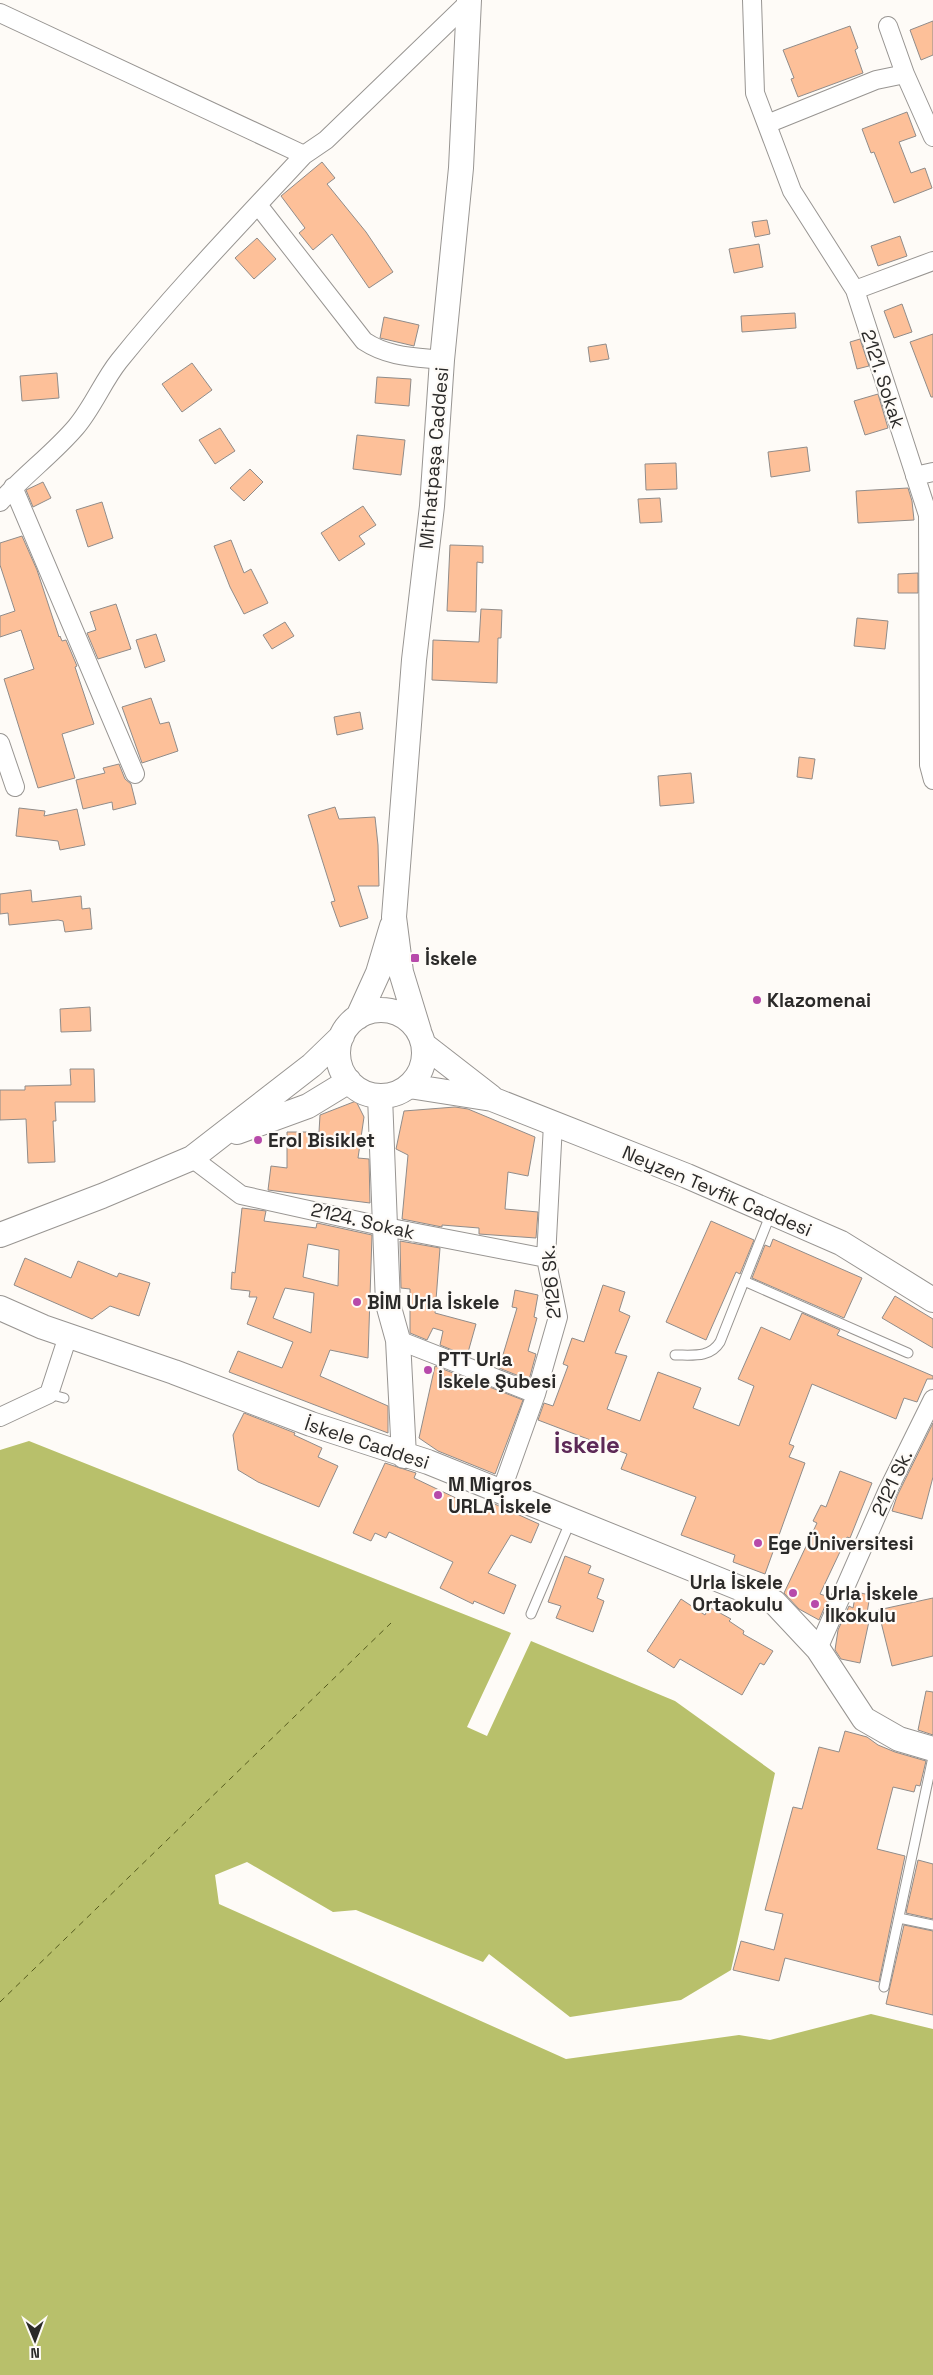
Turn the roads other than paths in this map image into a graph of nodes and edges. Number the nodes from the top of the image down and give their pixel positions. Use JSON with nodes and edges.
{"nodes":[{"id":1,"x":470,"y":0,"type":"edge"},
{"id":2,"x":752,"y":0,"type":"edge"},
{"id":3,"x":0,"y":14,"type":"edge"},
{"id":4,"x":888,"y":26,"type":"dead end"},
{"id":5,"x":905,"y":74,"type":"junction"},
{"id":6,"x":767,"y":124,"type":"junction"},
{"id":7,"x":933,"y":137,"type":"edge"},
{"id":8,"x":304,"y":154,"type":"junction"},
{"id":9,"x":258,"y":205,"type":"junction"},
{"id":10,"x":933,"y":261,"type":"edge"},
{"id":11,"x":855,"y":290,"type":"junction"},
{"id":12,"x":442,"y":360,"type":"junction"},
{"id":13,"x":933,"y":472,"type":"edge"},
{"id":14,"x":915,"y":476,"type":"junction"},
{"id":15,"x":13,"y":487,"type":"junction"},
{"id":16,"x":0,"y":502,"type":"edge"},
{"id":17,"x":0,"y":743,"type":"edge"},
{"id":18,"x":135,"y":774,"type":"dead end"},
{"id":19,"x":933,"y":780,"type":"edge"},
{"id":20,"x":15,"y":787,"type":"dead end"},
{"id":21,"x":394,"y":917,"type":"junction"},
{"id":22,"x":358,"y":1017,"type":"junction"},
{"id":23,"x":342,"y":1036,"type":"junction"},
{"id":24,"x":421,"y":1038,"type":"junction"},
{"id":25,"x":349,"y":1081,"type":"junction"},
{"id":26,"x":409,"y":1086,"type":"junction"},
{"id":27,"x":380,"y":1096,"type":"junction"},
{"id":28,"x":492,"y":1098,"type":"junction"},
{"id":29,"x":553,"y":1124,"type":"junction"},
{"id":30,"x":215,"y":1141,"type":"junction"},
{"id":31,"x":192,"y":1158,"type":"junction"},
{"id":32,"x":771,"y":1212,"type":"junction"},
{"id":33,"x":386,"y":1227,"type":"junction"},
{"id":34,"x":0,"y":1235,"type":"edge"},
{"id":35,"x":546,"y":1258,"type":"junction"},
{"id":36,"x":744,"y":1280,"type":"junction"},
{"id":37,"x":933,"y":1300,"type":"edge"},
{"id":38,"x":0,"y":1308,"type":"edge"},
{"id":39,"x":68,"y":1336,"type":"junction"},
{"id":40,"x":398,"y":1340,"type":"junction"},
{"id":41,"x":908,"y":1353,"type":"dead end"},
{"id":42,"x":675,"y":1355,"type":"dead end"},
{"id":43,"x":536,"y":1394,"type":"junction"},
{"id":44,"x":933,"y":1400,"type":"edge"},
{"id":45,"x":0,"y":1417,"type":"edge"},
{"id":46,"x":404,"y":1456,"type":"junction"},
{"id":47,"x":501,"y":1492,"type":"junction"},
{"id":48,"x":571,"y":1520,"type":"junction"},
{"id":49,"x":531,"y":1614,"type":"dead end"},
{"id":50,"x":818,"y":1650,"type":"junction"},
{"id":51,"x":933,"y":1749,"type":"edge"},
{"id":52,"x":933,"y":1757,"type":"edge"},
{"id":53,"x":899,"y":1918,"type":"junction"},
{"id":54,"x":933,"y":1925,"type":"edge"},
{"id":55,"x":884,"y":1987,"type":"dead end"}],
"edges":[{"from":1,"to":8,"type":"street"},
{"from":1,"to":12,"type":"street","name":"Mithatpaşa Caddesi"},
{"from":2,"to":6,"type":"street","name":"2121. Sokak"},
{"from":3,"to":8,"type":"street"},
{"from":4,"to":5,"type":"street"},
{"from":5,"to":6,"type":"street"},
{"from":5,"to":7,"type":"street"},
{"from":6,"to":11,"type":"street","name":"2121. Sokak"},
{"from":8,"to":9,"type":"street"},
{"from":9,"to":12,"type":"street"},
{"from":9,"to":15,"type":"street"},
{"from":10,"to":11,"type":"street"},
{"from":11,"to":14,"type":"street","name":"2121. Sokak"},
{"from":12,"to":21,"type":"street","name":"Mithatpaşa Caddesi"},
{"from":13,"to":14,"type":"street"},
{"from":14,"to":19,"type":"street","name":"2121. Sokak"},
{"from":15,"to":16,"type":"street"},
{"from":15,"to":18,"type":"street"},
{"from":17,"to":20,"type":"street"},
{"from":21,"to":22,"type":"street"},
{"from":21,"to":24,"type":"street"},
{"from":22,"to":23,"type":"street"},
{"from":22,"to":24,"type":"street"},
{"from":23,"to":25,"type":"street"},
{"from":23,"to":30,"type":"street"},
{"from":24,"to":26,"type":"street"},
{"from":24,"to":28,"type":"street"},
{"from":25,"to":27,"type":"street"},
{"from":25,"to":30,"type":"street"},
{"from":26,"to":27,"type":"street"},
{"from":26,"to":28,"type":"street"},
{"from":27,"to":33,"type":"street"},
{"from":28,"to":29,"type":"street","name":"Neyzen Tevfik Caddesi"},
{"from":29,"to":32,"type":"street","name":"Neyzen Tevfik Caddesi"},
{"from":29,"to":35,"type":"street","name":"2126 Sk."},
{"from":30,"to":31,"type":"street"},
{"from":31,"to":33,"type":"street","name":"2124. Sokak"},
{"from":31,"to":34,"type":"street"},
{"from":32,"to":36,"type":"lane"},
{"from":32,"to":37,"type":"street","name":"Neyzen Tevfik Caddesi"},
{"from":33,"to":35,"type":"street","name":"2124. Sokak"},
{"from":33,"to":40,"type":"street"},
{"from":35,"to":43,"type":"street","name":"2126 Sk."},
{"from":36,"to":41,"type":"lane"},
{"from":36,"to":42,"type":"lane"},
{"from":38,"to":39,"type":"street","name":"İskele Caddesi"},
{"from":39,"to":45,"type":"street"},
{"from":39,"to":46,"type":"street","name":"İskele Caddesi"},
{"from":40,"to":43,"type":"street"},
{"from":40,"to":46,"type":"street"},
{"from":43,"to":47,"type":"street","name":"2126 Sk."},
{"from":44,"to":50,"type":"street","name":"2121 Sk."},
{"from":46,"to":47,"type":"street","name":"İskele Caddesi"},
{"from":47,"to":48,"type":"street","name":"İskele Caddesi"},
{"from":48,"to":49,"type":"lane"},
{"from":48,"to":50,"type":"street","name":"İskele Caddesi"},
{"from":50,"to":51,"type":"street","name":"İskele Caddesi"},
{"from":52,"to":53,"type":"lane"},
{"from":53,"to":54,"type":"lane"},
{"from":53,"to":55,"type":"lane"}]}
